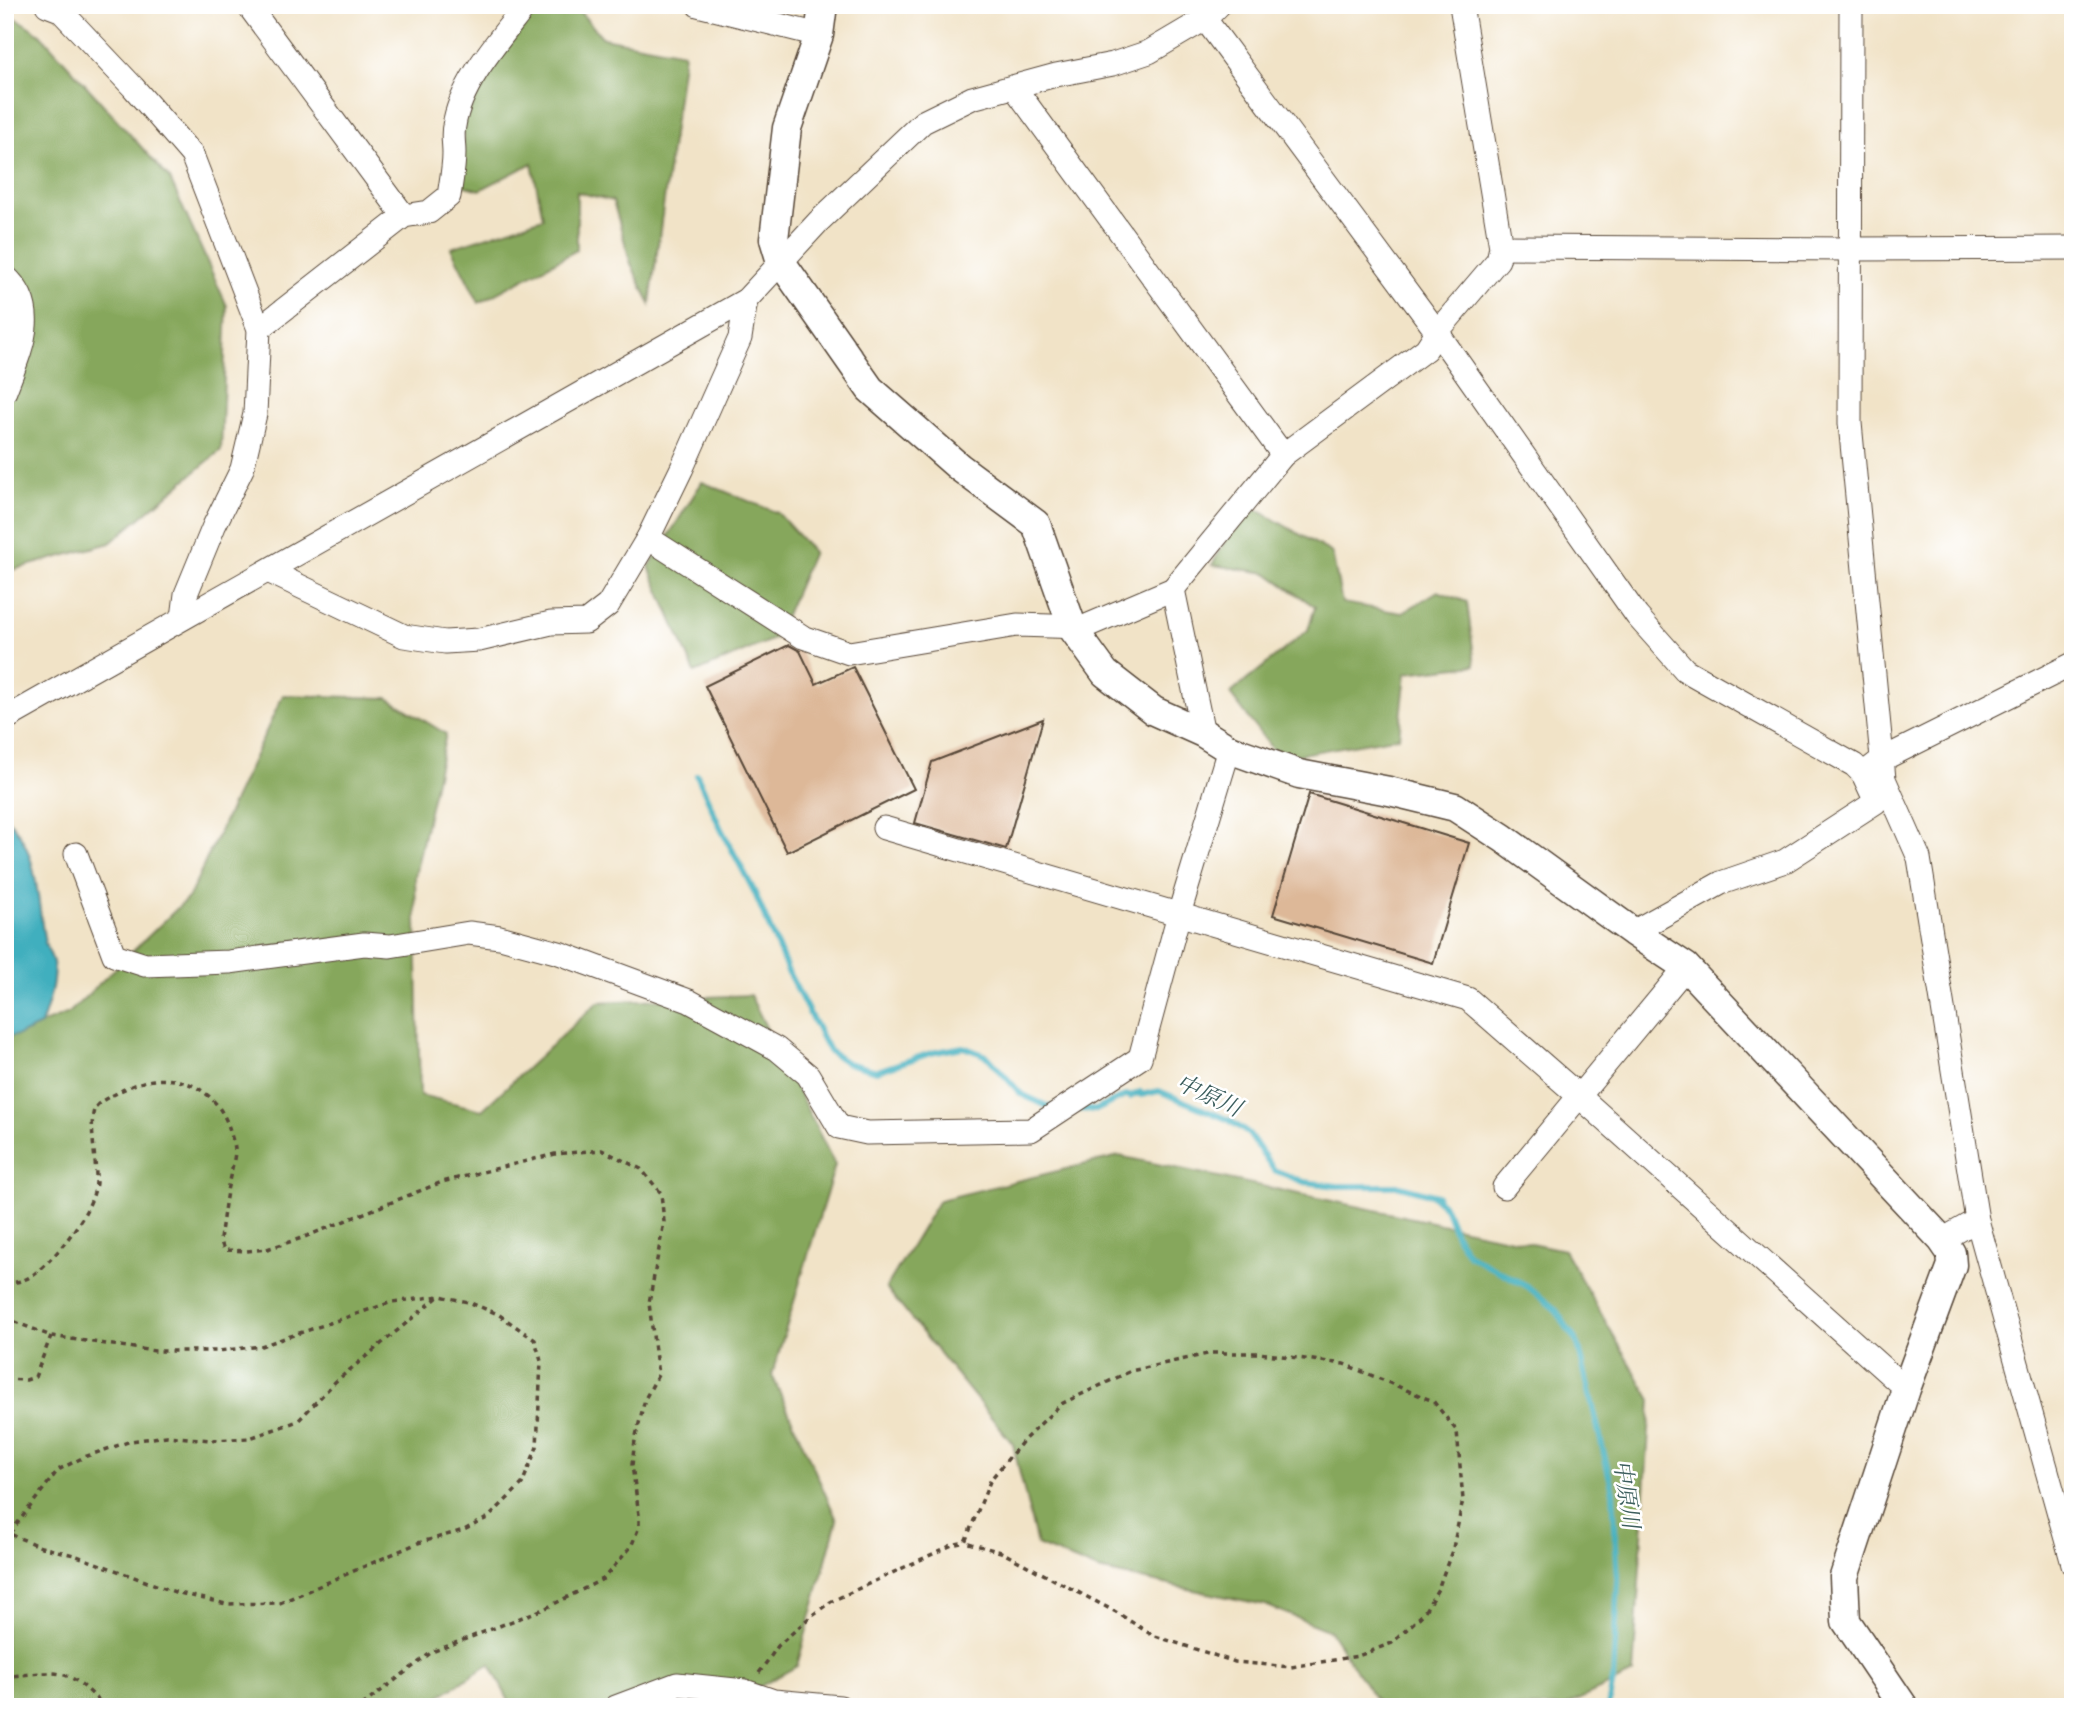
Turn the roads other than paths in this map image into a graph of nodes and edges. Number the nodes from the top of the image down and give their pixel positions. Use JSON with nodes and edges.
{"nodes":[{"id":1,"x":247,"y":5,"type":"edge"},
{"id":2,"x":526,"y":5,"type":"edge"},
{"id":3,"x":698,"y":5,"type":"edge"},
{"id":4,"x":822,"y":5,"type":"edge"},
{"id":5,"x":1461,"y":5,"type":"edge"},
{"id":6,"x":1851,"y":5,"type":"edge"},
{"id":7,"x":57,"y":7,"type":"edge"},
{"id":8,"x":1212,"y":12,"type":"edge"},
{"id":9,"x":819,"y":35,"type":"junction"},
{"id":10,"x":1014,"y":87,"type":"junction"},
{"id":11,"x":404,"y":216,"type":"junction"},
{"id":12,"x":1501,"y":247,"type":"junction"},
{"id":13,"x":2073,"y":247,"type":"edge"},
{"id":14,"x":1851,"y":249,"type":"junction"},
{"id":15,"x":781,"y":262,"type":"junction"},
{"id":16,"x":5,"y":276,"type":"edge"},
{"id":17,"x":746,"y":300,"type":"junction"},
{"id":18,"x":259,"y":329,"type":"junction"},
{"id":19,"x":1437,"y":332,"type":"junction"},
{"id":20,"x":5,"y":391,"type":"edge"},
{"id":21,"x":1283,"y":455,"type":"junction"},
{"id":22,"x":648,"y":538,"type":"junction"},
{"id":23,"x":268,"y":571,"type":"junction"},
{"id":24,"x":1173,"y":589,"type":"junction"},
{"id":25,"x":183,"y":618,"type":"junction"},
{"id":26,"x":1073,"y":629,"type":"junction"},
{"id":27,"x":2073,"y":664,"type":"edge"},
{"id":28,"x":5,"y":719,"type":"edge"},
{"id":29,"x":1203,"y":733,"type":"junction"},
{"id":30,"x":1229,"y":749,"type":"junction"},
{"id":31,"x":1881,"y":760,"type":"junction"},
{"id":32,"x":1863,"y":774,"type":"junction"},
{"id":33,"x":884,"y":828,"type":"dead end"},
{"id":34,"x":76,"y":854,"type":"dead end"},
{"id":35,"x":1179,"y":914,"type":"junction"},
{"id":36,"x":1633,"y":932,"type":"junction"},
{"id":37,"x":1686,"y":967,"type":"junction"},
{"id":38,"x":1580,"y":1096,"type":"junction"},
{"id":39,"x":1504,"y":1187,"type":"dead end"},
{"id":40,"x":1978,"y":1220,"type":"junction"},
{"id":41,"x":1942,"y":1240,"type":"junction"},
{"id":42,"x":1906,"y":1389,"type":"junction"},
{"id":43,"x":2073,"y":1564,"type":"edge"},
{"id":44,"x":616,"y":1707,"type":"edge"},
{"id":45,"x":840,"y":1707,"type":"edge"},
{"id":46,"x":1904,"y":1707,"type":"edge"}],
"edges":[{"from":1,"to":11,"type":"street"},
{"from":2,"to":11,"type":"street"},
{"from":3,"to":9,"type":"street"},
{"from":4,"to":9,"type":"street"},
{"from":5,"to":12,"type":"street"},
{"from":6,"to":14,"type":"street"},
{"from":7,"to":18,"type":"street"},
{"from":8,"to":10,"type":"street"},
{"from":8,"to":19,"type":"street"},
{"from":9,"to":15,"type":"street"},
{"from":10,"to":15,"type":"street"},
{"from":10,"to":21,"type":"street"},
{"from":11,"to":18,"type":"street"},
{"from":12,"to":14,"type":"street"},
{"from":12,"to":19,"type":"street"},
{"from":13,"to":14,"type":"street"},
{"from":14,"to":31,"type":"street"},
{"from":15,"to":17,"type":"street"},
{"from":15,"to":26,"type":"street"},
{"from":16,"to":20,"type":"street"},
{"from":17,"to":22,"type":"street"},
{"from":17,"to":23,"type":"street"},
{"from":18,"to":25,"type":"street"},
{"from":19,"to":21,"type":"street"},
{"from":19,"to":32,"type":"street"},
{"from":21,"to":24,"type":"street"},
{"from":22,"to":23,"type":"street"},
{"from":22,"to":26,"type":"street"},
{"from":23,"to":25,"type":"street"},
{"from":24,"to":26,"type":"street"},
{"from":24,"to":29,"type":"street"},
{"from":25,"to":28,"type":"street"},
{"from":26,"to":29,"type":"street"},
{"from":27,"to":31,"type":"street"},
{"from":29,"to":30,"type":"street"},
{"from":30,"to":35,"type":"street"},
{"from":30,"to":36,"type":"street"},
{"from":31,"to":32,"type":"street"},
{"from":31,"to":40,"type":"street"},
{"from":32,"to":36,"type":"street"},
{"from":33,"to":35,"type":"street"},
{"from":34,"to":35,"type":"street"},
{"from":35,"to":38,"type":"street"},
{"from":36,"to":37,"type":"street"},
{"from":37,"to":38,"type":"street"},
{"from":37,"to":41,"type":"street"},
{"from":38,"to":39,"type":"street"},
{"from":38,"to":42,"type":"street"},
{"from":40,"to":41,"type":"street"},
{"from":40,"to":43,"type":"street"},
{"from":41,"to":42,"type":"street"},
{"from":42,"to":46,"type":"street"},
{"from":44,"to":45,"type":"street"}]}
